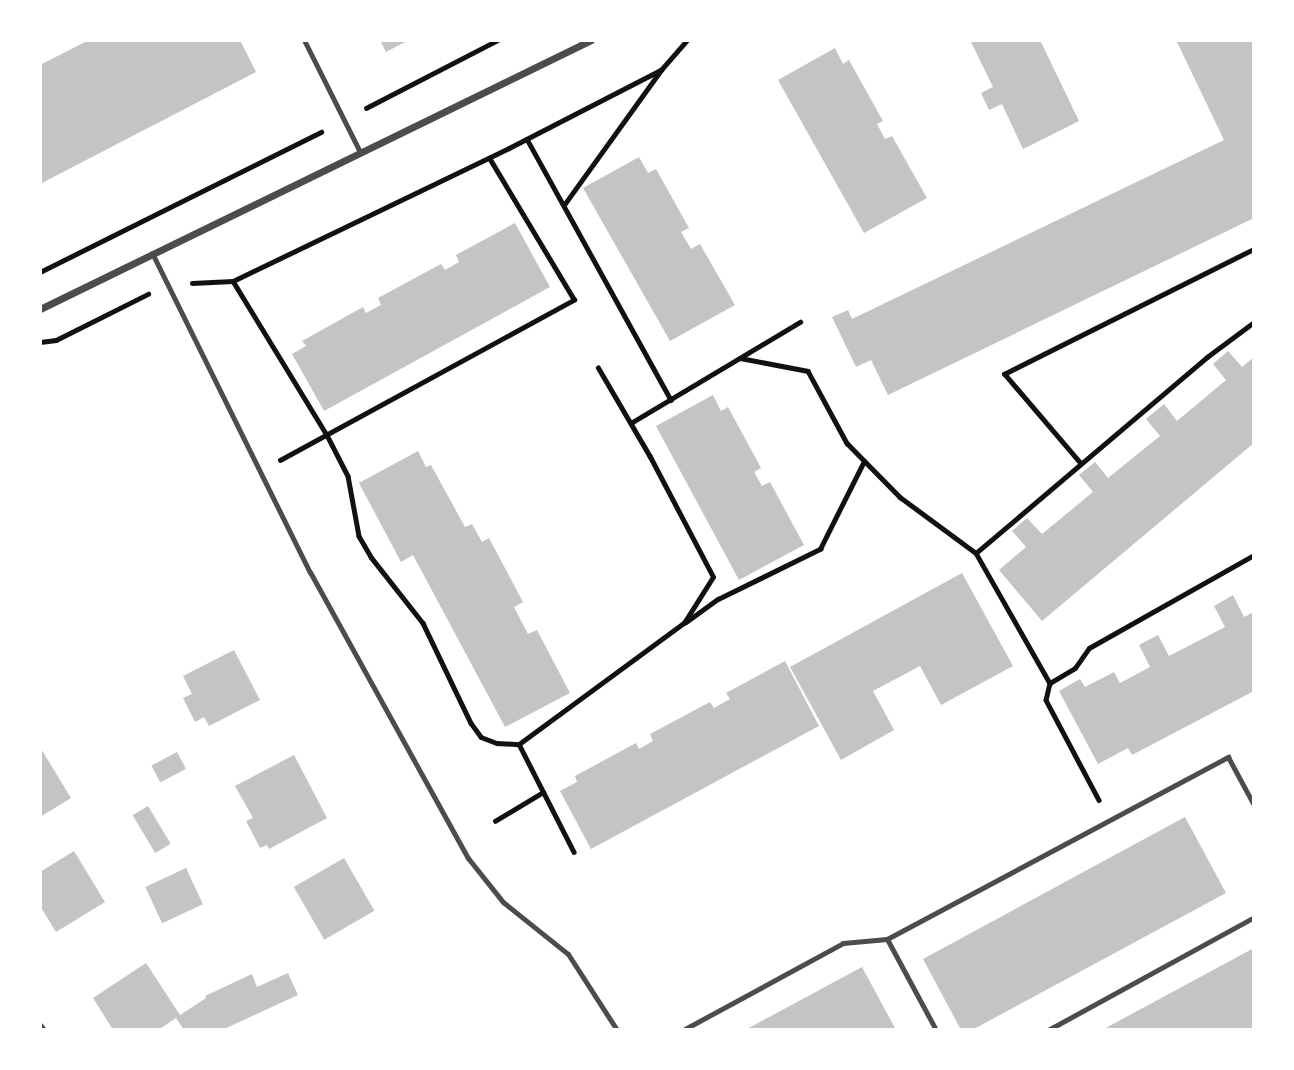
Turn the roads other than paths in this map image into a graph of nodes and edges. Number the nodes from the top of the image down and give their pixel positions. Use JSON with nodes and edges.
{"nodes":[{"id":1,"x":304,"y":40,"type":"edge"},
{"id":2,"x":591,"y":40,"type":"edge"},
{"id":3,"x":360,"y":152,"type":"junction"},
{"id":4,"x":152,"y":253,"type":"junction"},
{"id":5,"x":40,"y":309,"type":"edge"},
{"id":6,"x":1254,"y":805,"type":"edge"},
{"id":7,"x":1254,"y":917,"type":"edge"},
{"id":8,"x":887,"y":939,"type":"junction"},
{"id":9,"x":617,"y":1030,"type":"edge"},
{"id":10,"x":683,"y":1030,"type":"edge"},
{"id":11,"x":936,"y":1030,"type":"edge"},
{"id":12,"x":1048,"y":1030,"type":"edge"}],
"edges":[{"from":1,"to":3,"type":"lane"},
{"from":2,"to":3,"type":"street"},
{"from":3,"to":4,"type":"street"},
{"from":4,"to":5,"type":"street"},
{"from":4,"to":9,"type":"lane"},
{"from":6,"to":8,"type":"lane"},
{"from":7,"to":12,"type":"lane"},
{"from":8,"to":10,"type":"lane"},
{"from":8,"to":11,"type":"lane"}]}
